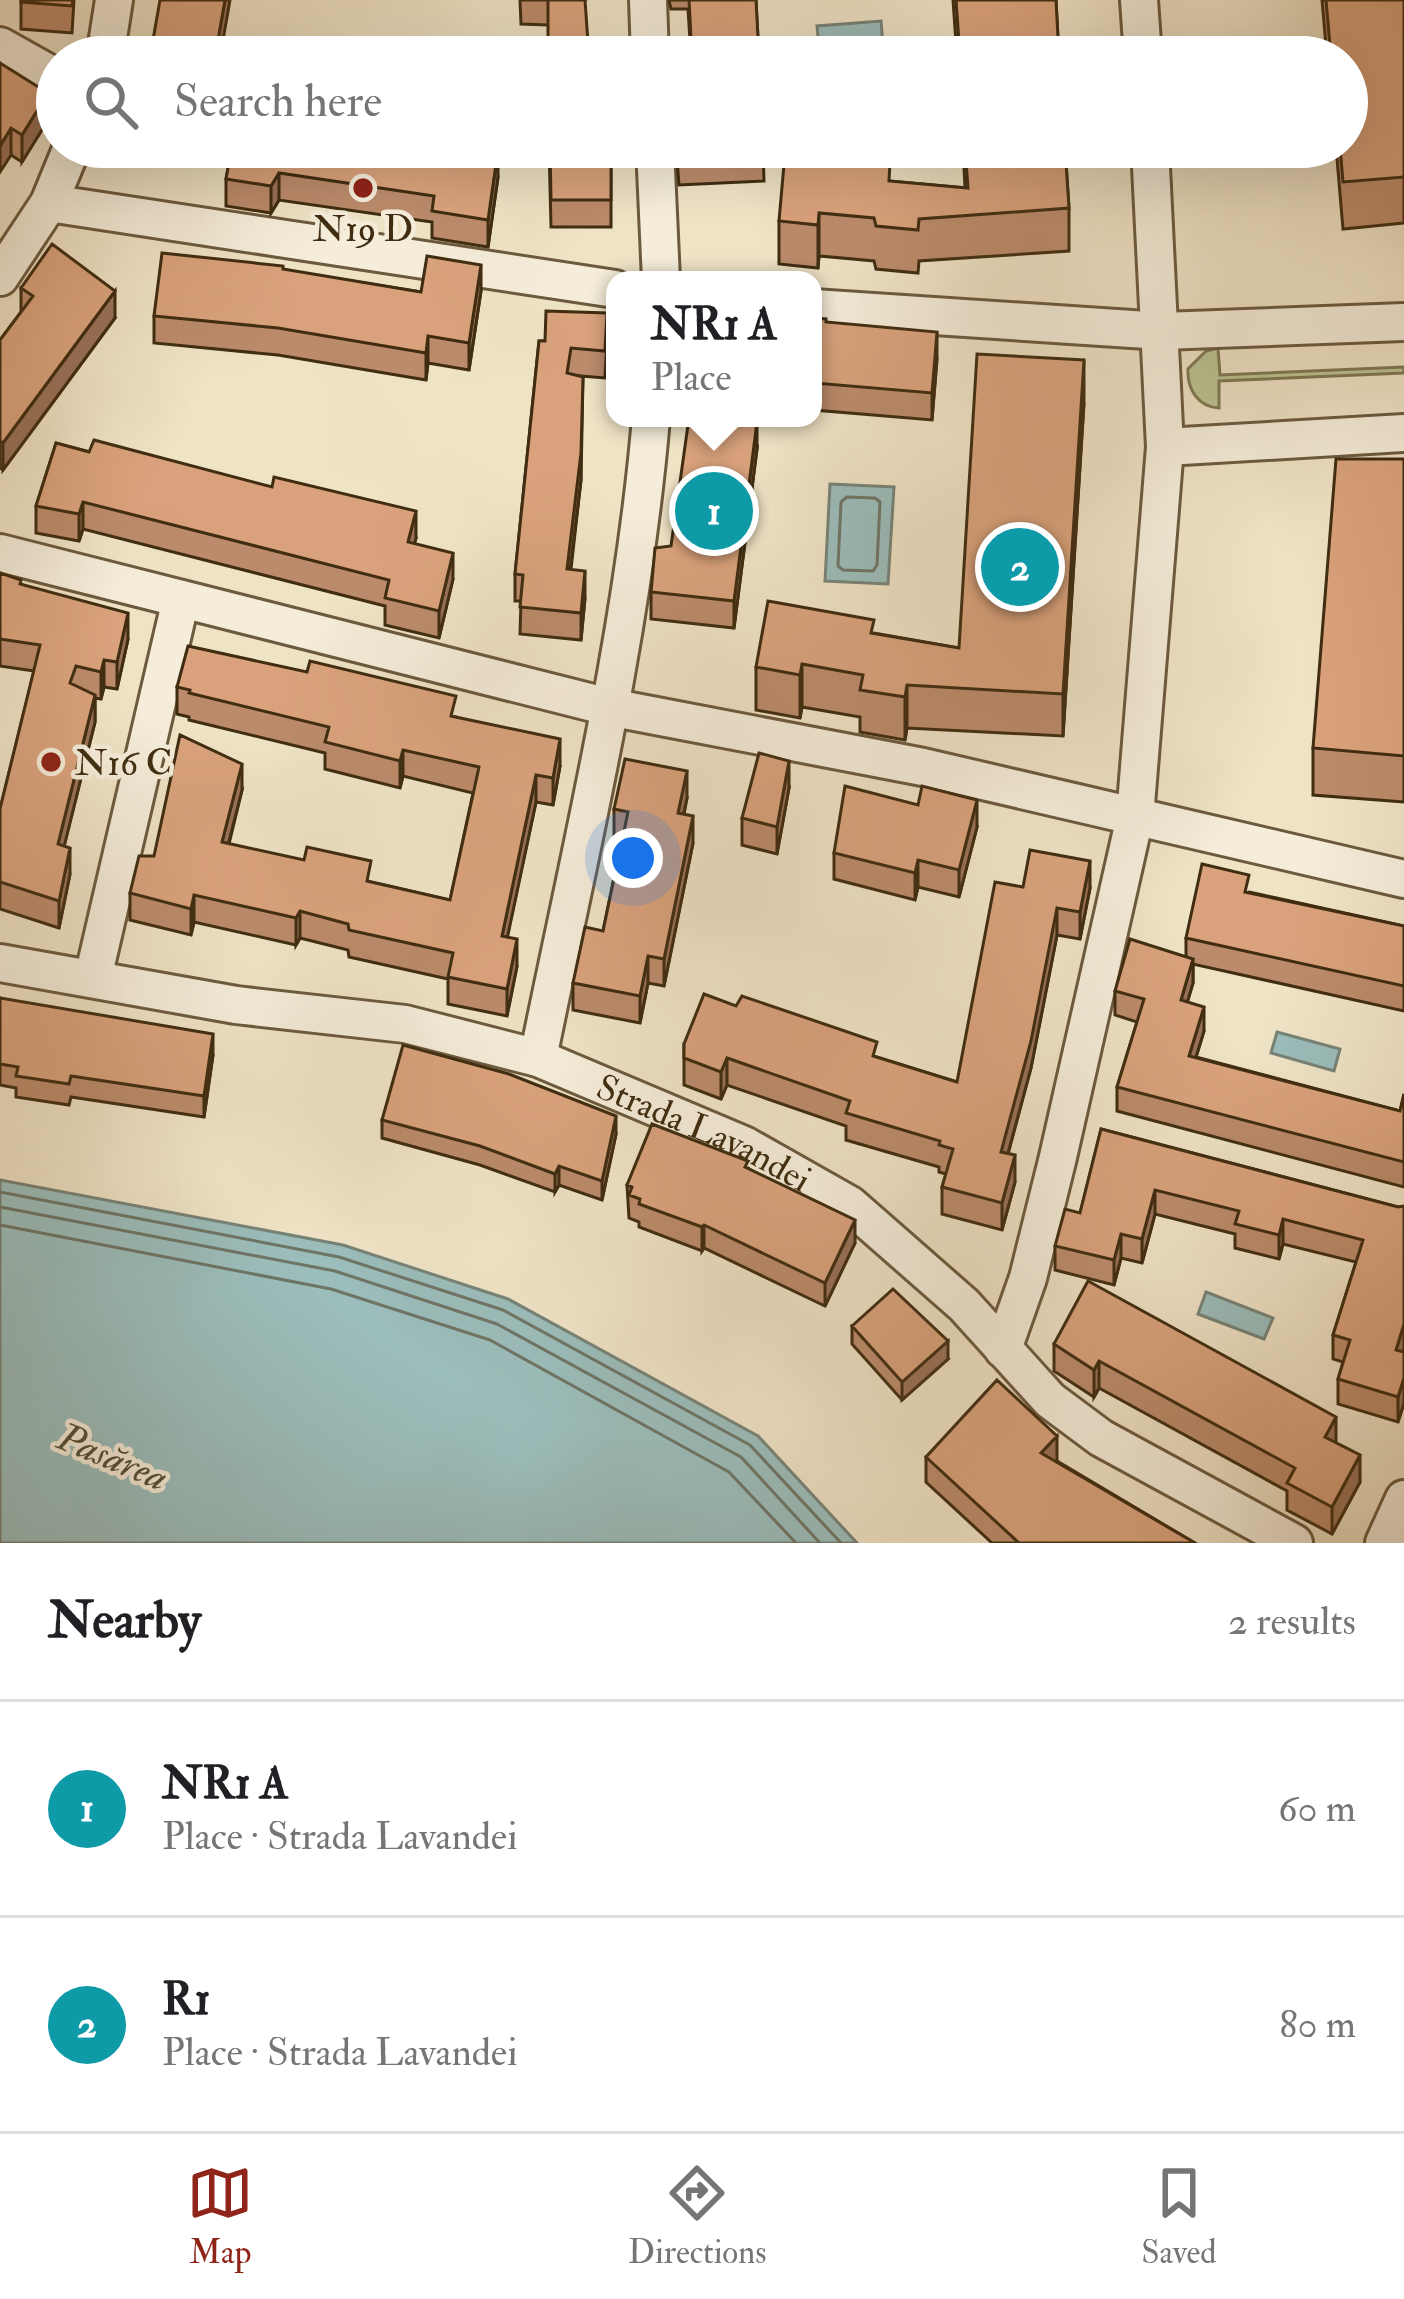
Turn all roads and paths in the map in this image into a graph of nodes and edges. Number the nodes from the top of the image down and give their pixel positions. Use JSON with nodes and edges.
{"nodes":[{"id":1,"x":114,"y":0,"type":"edge"},
{"id":2,"x":648,"y":0,"type":"edge"},
{"id":3,"x":1139,"y":0,"type":"edge"},
{"id":4,"x":108,"y":36,"type":"edge"},
{"id":5,"x":649,"y":36,"type":"edge"},
{"id":6,"x":1142,"y":36,"type":"edge"},
{"id":7,"x":0,"y":46,"type":"edge"},
{"id":8,"x":36,"y":67,"type":"edge"},
{"id":9,"x":63,"y":168,"type":"edge"},
{"id":10,"x":656,"y":168,"type":"edge"},
{"id":11,"x":1151,"y":168,"type":"edge"},
{"id":12,"x":49,"y":203,"type":"junction"},
{"id":13,"x":661,"y":271,"type":"edge"},
{"id":14,"x":0,"y":278,"type":"edge"},
{"id":15,"x":606,"y":289,"type":"edge"},
{"id":16,"x":822,"y":309,"type":"edge"},
{"id":17,"x":1404,"y":322,"type":"edge"},
{"id":18,"x":1162,"y":331,"type":"junction"},
{"id":19,"x":650,"y":427,"type":"edge"},
{"id":20,"x":1404,"y":433,"type":"edge"},
{"id":21,"x":1165,"y":447,"type":"junction"},
{"id":22,"x":0,"y":553,"type":"edge"},
{"id":23,"x":182,"y":599,"type":"junction"},
{"id":24,"x":608,"y":707,"type":"junction"},
{"id":25,"x":1135,"y":817,"type":"junction"},
{"id":26,"x":1404,"y":879,"type":"edge"},
{"id":27,"x":0,"y":962,"type":"edge"},
{"id":28,"x":93,"y":979,"type":"junction"},
{"id":29,"x":538,"y":1058,"type":"junction"},
{"id":30,"x":1066,"y":1121,"type":"junction"},
{"id":31,"x":1111,"y":1133,"type":"edge"},
{"id":32,"x":1003,"y":1349,"type":"junction"},
{"id":33,"x":1404,"y":1499,"type":"edge"},
{"id":34,"x":1294,"y":1543,"type":"edge"},
{"id":35,"x":1384,"y":1543,"type":"edge"}],
"edges":[{"from":1,"to":4,"type":"street"},
{"from":2,"to":5,"type":"street"},
{"from":3,"to":6,"type":"street"},
{"from":7,"to":8,"type":"street"},
{"from":9,"to":12,"type":"street"},
{"from":10,"to":13,"type":"street"},
{"from":11,"to":18,"type":"street"},
{"from":12,"to":14,"type":"street"},
{"from":12,"to":15,"type":"street"},
{"from":16,"to":18,"type":"street"},
{"from":17,"to":18,"type":"street"},
{"from":18,"to":21,"type":"street"},
{"from":19,"to":24,"type":"street"},
{"from":20,"to":21,"type":"street"},
{"from":21,"to":25,"type":"street"},
{"from":22,"to":23,"type":"street"},
{"from":23,"to":24,"type":"street"},
{"from":23,"to":28,"type":"street"},
{"from":24,"to":25,"type":"street"},
{"from":24,"to":29,"type":"street"},
{"from":25,"to":26,"type":"street"},
{"from":25,"to":30,"type":"street"},
{"from":27,"to":28,"type":"street","name":"Strada Lavandei"},
{"from":28,"to":29,"type":"street","name":"Strada Lavandei"},
{"from":29,"to":32,"type":"street","name":"Strada Lavandei"},
{"from":30,"to":31,"type":"street"},
{"from":30,"to":32,"type":"street"},
{"from":32,"to":34,"type":"street","name":"Strada Lavandei"},
{"from":33,"to":35,"type":"street"}]}
